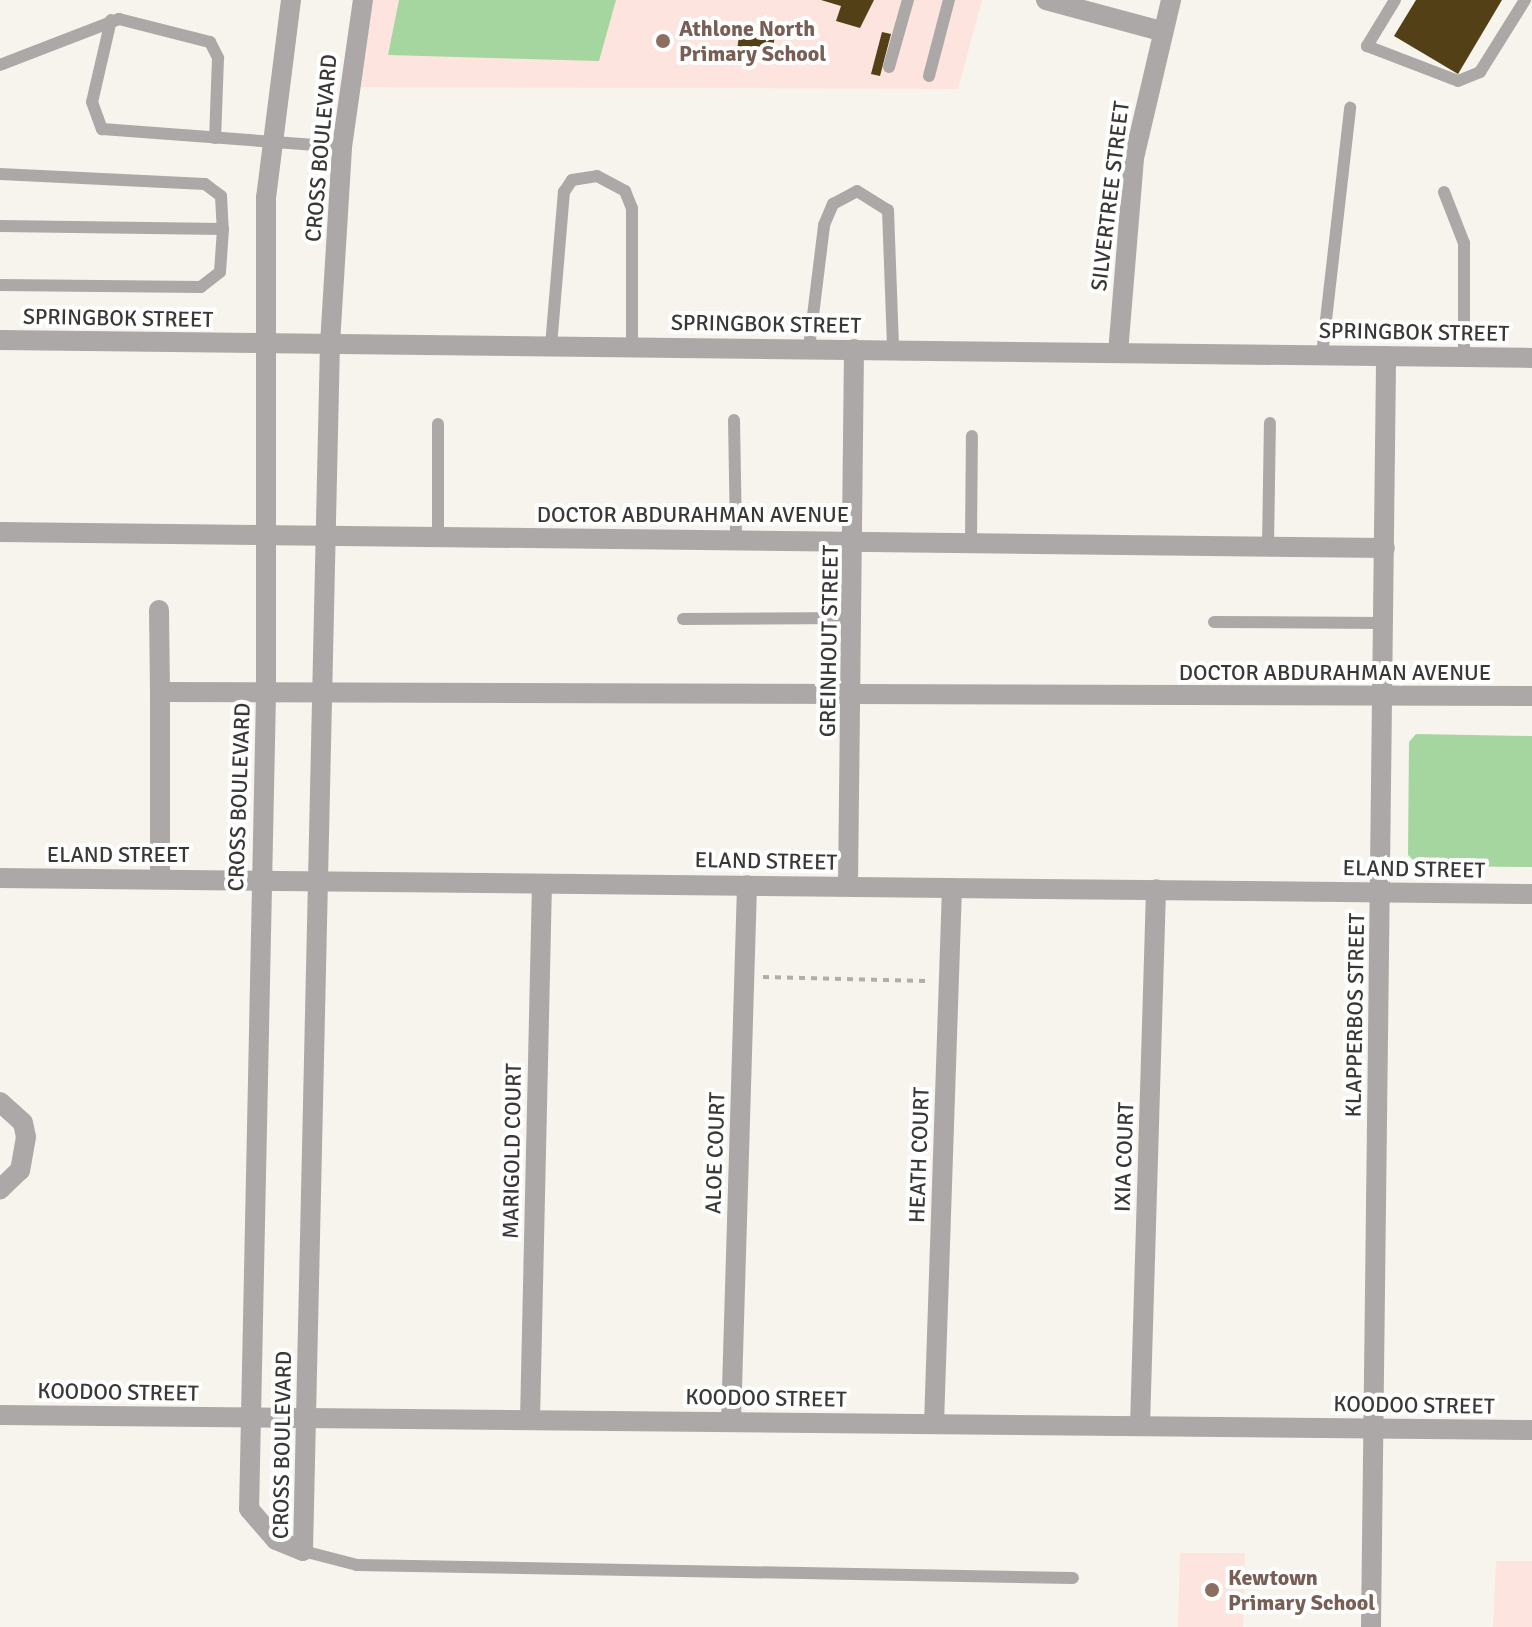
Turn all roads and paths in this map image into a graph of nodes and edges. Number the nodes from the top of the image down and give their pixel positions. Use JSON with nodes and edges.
{"nodes":[{"id":1,"x":291,"y":0,"type":"edge"},
{"id":2,"x":363,"y":0,"type":"edge"},
{"id":3,"x":908,"y":0,"type":"edge"},
{"id":4,"x":949,"y":0,"type":"edge"},
{"id":5,"x":1046,"y":0,"type":"edge"},
{"id":6,"x":1171,"y":0,"type":"edge"},
{"id":7,"x":1395,"y":0,"type":"edge"},
{"id":8,"x":1525,"y":0,"type":"edge"},
{"id":9,"x":111,"y":20,"type":"junction"},
{"id":10,"x":1161,"y":31,"type":"junction"},
{"id":11,"x":0,"y":65,"type":"edge"},
{"id":12,"x":889,"y":67,"type":"dead end"},
{"id":13,"x":929,"y":76,"type":"dead end"},
{"id":14,"x":1350,"y":108,"type":"dead end"},
{"id":15,"x":215,"y":138,"type":"junction"},
{"id":16,"x":271,"y":141,"type":"junction"},
{"id":17,"x":342,"y":147,"type":"junction"},
{"id":18,"x":0,"y":174,"type":"edge"},
{"id":19,"x":1444,"y":192,"type":"dead end"},
{"id":20,"x":0,"y":226,"type":"edge"},
{"id":21,"x":223,"y":229,"type":"junction"},
{"id":22,"x":0,"y":285,"type":"edge"},
{"id":23,"x":0,"y":340,"type":"edge"},
{"id":24,"x":267,"y":344,"type":"junction"},
{"id":25,"x":330,"y":344,"type":"junction"},
{"id":26,"x":551,"y":346,"type":"junction"},
{"id":27,"x":632,"y":347,"type":"junction"},
{"id":28,"x":809,"y":348,"type":"junction"},
{"id":29,"x":854,"y":349,"type":"junction"},
{"id":30,"x":893,"y":349,"type":"junction"},
{"id":31,"x":1118,"y":353,"type":"junction"},
{"id":32,"x":1322,"y":355,"type":"junction"},
{"id":33,"x":1386,"y":356,"type":"junction"},
{"id":34,"x":1464,"y":357,"type":"junction"},
{"id":35,"x":1532,"y":358,"type":"edge"},
{"id":36,"x":734,"y":420,"type":"dead end"},
{"id":37,"x":1270,"y":423,"type":"dead end"},
{"id":38,"x":438,"y":424,"type":"dead end"},
{"id":39,"x":972,"y":436,"type":"dead end"},
{"id":40,"x":0,"y":532,"type":"edge"},
{"id":41,"x":266,"y":535,"type":"junction"},
{"id":42,"x":324,"y":536,"type":"junction"},
{"id":43,"x":438,"y":537,"type":"junction"},
{"id":44,"x":736,"y":539,"type":"junction"},
{"id":45,"x":854,"y":540,"type":"junction"},
{"id":46,"x":971,"y":541,"type":"junction"},
{"id":47,"x":1268,"y":546,"type":"junction"},
{"id":48,"x":1385,"y":548,"type":"junction"},
{"id":49,"x":159,"y":610,"type":"dead end"},
{"id":50,"x":853,"y":618,"type":"junction"},
{"id":51,"x":683,"y":619,"type":"dead end"},
{"id":52,"x":1214,"y":622,"type":"dead end"},
{"id":53,"x":1385,"y":623,"type":"junction"},
{"id":54,"x":160,"y":692,"type":"junction"},
{"id":55,"x":266,"y":694,"type":"junction"},
{"id":56,"x":322,"y":695,"type":"junction"},
{"id":57,"x":1532,"y":696,"type":"edge"},
{"id":58,"x":852,"y":697,"type":"junction"},
{"id":59,"x":1385,"y":698,"type":"junction"},
{"id":60,"x":0,"y":878,"type":"edge"},
{"id":61,"x":160,"y":879,"type":"junction"},
{"id":62,"x":261,"y":880,"type":"junction"},
{"id":63,"x":321,"y":882,"type":"junction"},
{"id":64,"x":542,"y":884,"type":"junction"},
{"id":65,"x":747,"y":885,"type":"junction"},
{"id":66,"x":848,"y":886,"type":"junction"},
{"id":67,"x":952,"y":888,"type":"junction"},
{"id":68,"x":1156,"y":889,"type":"junction"},
{"id":69,"x":1381,"y":893,"type":"junction"},
{"id":70,"x":1532,"y":894,"type":"edge"},
{"id":71,"x":744,"y":977,"type":"junction"},
{"id":72,"x":949,"y":981,"type":"junction"},
{"id":73,"x":0,"y":1102,"type":"edge"},
{"id":74,"x":0,"y":1189,"type":"edge"},
{"id":75,"x":0,"y":1415,"type":"edge"},
{"id":76,"x":254,"y":1417,"type":"junction"},
{"id":77,"x":306,"y":1418,"type":"junction"},
{"id":78,"x":530,"y":1420,"type":"junction"},
{"id":79,"x":731,"y":1422,"type":"junction"},
{"id":80,"x":934,"y":1424,"type":"junction"},
{"id":81,"x":1140,"y":1426,"type":"junction"},
{"id":82,"x":1371,"y":1429,"type":"junction"},
{"id":83,"x":1532,"y":1430,"type":"edge"},
{"id":84,"x":303,"y":1551,"type":"junction"},
{"id":85,"x":1073,"y":1578,"type":"dead end"},
{"id":86,"x":1371,"y":1627,"type":"edge"}],
"edges":[{"from":1,"to":16,"type":"street","name":"CROSS BOULEVARD"},
{"from":2,"to":17,"type":"street","name":"CROSS BOULEVARD"},
{"from":3,"to":12,"type":"lane"},
{"from":4,"to":13,"type":"lane"},
{"from":5,"to":10,"type":"street"},
{"from":6,"to":10,"type":"street","name":"SILVERTREE STREET"},
{"from":7,"to":8,"type":"lane"},
{"from":9,"to":11,"type":"lane"},
{"from":9,"to":15,"type":"lane"},
{"from":9,"to":15,"type":"lane"},
{"from":10,"to":31,"type":"street","name":"SILVERTREE STREET"},
{"from":14,"to":32,"type":"lane"},
{"from":15,"to":16,"type":"lane"},
{"from":16,"to":17,"type":"lane"},
{"from":16,"to":24,"type":"street","name":"CROSS BOULEVARD"},
{"from":17,"to":25,"type":"street","name":"CROSS BOULEVARD"},
{"from":18,"to":21,"type":"lane"},
{"from":19,"to":34,"type":"lane"},
{"from":20,"to":21,"type":"lane"},
{"from":21,"to":22,"type":"lane"},
{"from":23,"to":24,"type":"street","name":"SPRINGBOK STREET"},
{"from":24,"to":25,"type":"street","name":"SPRINGBOK STREET"},
{"from":24,"to":41,"type":"street","name":"CROSS BOULEVARD"},
{"from":25,"to":26,"type":"street","name":"SPRINGBOK STREET"},
{"from":25,"to":42,"type":"street","name":"CROSS BOULEVARD"},
{"from":26,"to":27,"type":"street","name":"SPRINGBOK STREET"},
{"from":26,"to":27,"type":"lane"},
{"from":27,"to":28,"type":"street","name":"SPRINGBOK STREET"},
{"from":28,"to":29,"type":"street","name":"SPRINGBOK STREET"},
{"from":28,"to":30,"type":"lane"},
{"from":29,"to":30,"type":"street","name":"SPRINGBOK STREET"},
{"from":29,"to":45,"type":"street","name":"GREINHOUT STREET"},
{"from":30,"to":31,"type":"street","name":"SPRINGBOK STREET"},
{"from":31,"to":32,"type":"street","name":"SPRINGBOK STREET"},
{"from":32,"to":33,"type":"street","name":"SPRINGBOK STREET"},
{"from":33,"to":34,"type":"street","name":"SPRINGBOK STREET"},
{"from":33,"to":48,"type":"street","name":"KLAPPERBOS STREET"},
{"from":34,"to":35,"type":"street","name":"SPRINGBOK STREET"},
{"from":36,"to":44,"type":"lane"},
{"from":37,"to":47,"type":"lane"},
{"from":38,"to":43,"type":"lane"},
{"from":39,"to":46,"type":"lane"},
{"from":40,"to":41,"type":"street","name":"DOCTOR ABDURAHMAN AVENUE"},
{"from":41,"to":42,"type":"street","name":"DOCTOR ABDURAHMAN AVENUE"},
{"from":41,"to":55,"type":"street","name":"CROSS BOULEVARD"},
{"from":42,"to":43,"type":"street","name":"DOCTOR ABDURAHMAN AVENUE"},
{"from":42,"to":56,"type":"street","name":"CROSS BOULEVARD"},
{"from":43,"to":44,"type":"street","name":"DOCTOR ABDURAHMAN AVENUE"},
{"from":44,"to":45,"type":"street","name":"DOCTOR ABDURAHMAN AVENUE"},
{"from":45,"to":46,"type":"street","name":"DOCTOR ABDURAHMAN AVENUE"},
{"from":45,"to":50,"type":"street","name":"GREINHOUT STREET"},
{"from":46,"to":47,"type":"street","name":"DOCTOR ABDURAHMAN AVENUE"},
{"from":47,"to":48,"type":"street","name":"DOCTOR ABDURAHMAN AVENUE"},
{"from":48,"to":53,"type":"street","name":"KLAPPERBOS STREET"},
{"from":49,"to":54,"type":"street"},
{"from":50,"to":51,"type":"lane"},
{"from":50,"to":58,"type":"street","name":"GREINHOUT STREET"},
{"from":52,"to":53,"type":"lane"},
{"from":53,"to":59,"type":"street","name":"KLAPPERBOS STREET"},
{"from":54,"to":55,"type":"street","name":"DOCTOR ABDURAHMAN AVENUE"},
{"from":54,"to":61,"type":"street"},
{"from":55,"to":56,"type":"street","name":"DOCTOR ABDURAHMAN AVENUE"},
{"from":55,"to":62,"type":"street","name":"CROSS BOULEVARD"},
{"from":56,"to":58,"type":"street","name":"DOCTOR ABDURAHMAN AVENUE"},
{"from":56,"to":63,"type":"street","name":"CROSS BOULEVARD"},
{"from":57,"to":59,"type":"street","name":"DOCTOR ABDURAHMAN AVENUE"},
{"from":58,"to":59,"type":"street","name":"DOCTOR ABDURAHMAN AVENUE"},
{"from":58,"to":66,"type":"street","name":"GREINHOUT STREET"},
{"from":59,"to":69,"type":"street","name":"KLAPPERBOS STREET"},
{"from":60,"to":61,"type":"street","name":"ELAND STREET"},
{"from":61,"to":62,"type":"street","name":"ELAND STREET"},
{"from":62,"to":63,"type":"street","name":"ELAND STREET"},
{"from":62,"to":76,"type":"street","name":"CROSS BOULEVARD"},
{"from":63,"to":64,"type":"street","name":"ELAND STREET"},
{"from":63,"to":77,"type":"street","name":"CROSS BOULEVARD"},
{"from":64,"to":65,"type":"street","name":"ELAND STREET"},
{"from":64,"to":78,"type":"street","name":"MARIGOLD COURT"},
{"from":65,"to":66,"type":"street","name":"ELAND STREET"},
{"from":65,"to":71,"type":"street","name":"ALOE COURT"},
{"from":66,"to":67,"type":"street","name":"ELAND STREET"},
{"from":67,"to":68,"type":"street","name":"ELAND STREET"},
{"from":67,"to":72,"type":"street","name":"HEATH COURT"},
{"from":68,"to":69,"type":"street","name":"ELAND STREET"},
{"from":68,"to":81,"type":"street","name":"IXIA COURT"},
{"from":69,"to":70,"type":"street","name":"ELAND STREET"},
{"from":69,"to":82,"type":"street","name":"KLAPPERBOS STREET"},
{"from":71,"to":72,"type":"path"},
{"from":71,"to":79,"type":"street","name":"ALOE COURT"},
{"from":72,"to":80,"type":"street","name":"HEATH COURT"},
{"from":73,"to":74,"type":"street"},
{"from":75,"to":76,"type":"street","name":"KOODOO STREET"},
{"from":76,"to":77,"type":"street","name":"KOODOO STREET"},
{"from":76,"to":84,"type":"street","name":"CROSS BOULEVARD"},
{"from":77,"to":78,"type":"street","name":"KOODOO STREET"},
{"from":77,"to":84,"type":"street","name":"CROSS BOULEVARD"},
{"from":78,"to":79,"type":"street","name":"KOODOO STREET"},
{"from":79,"to":80,"type":"street","name":"KOODOO STREET"},
{"from":80,"to":81,"type":"street","name":"KOODOO STREET"},
{"from":81,"to":82,"type":"street","name":"KOODOO STREET"},
{"from":82,"to":83,"type":"street","name":"KOODOO STREET"},
{"from":82,"to":86,"type":"street","name":"KLAPPERBOS STREET"},
{"from":84,"to":85,"type":"lane"}]}
